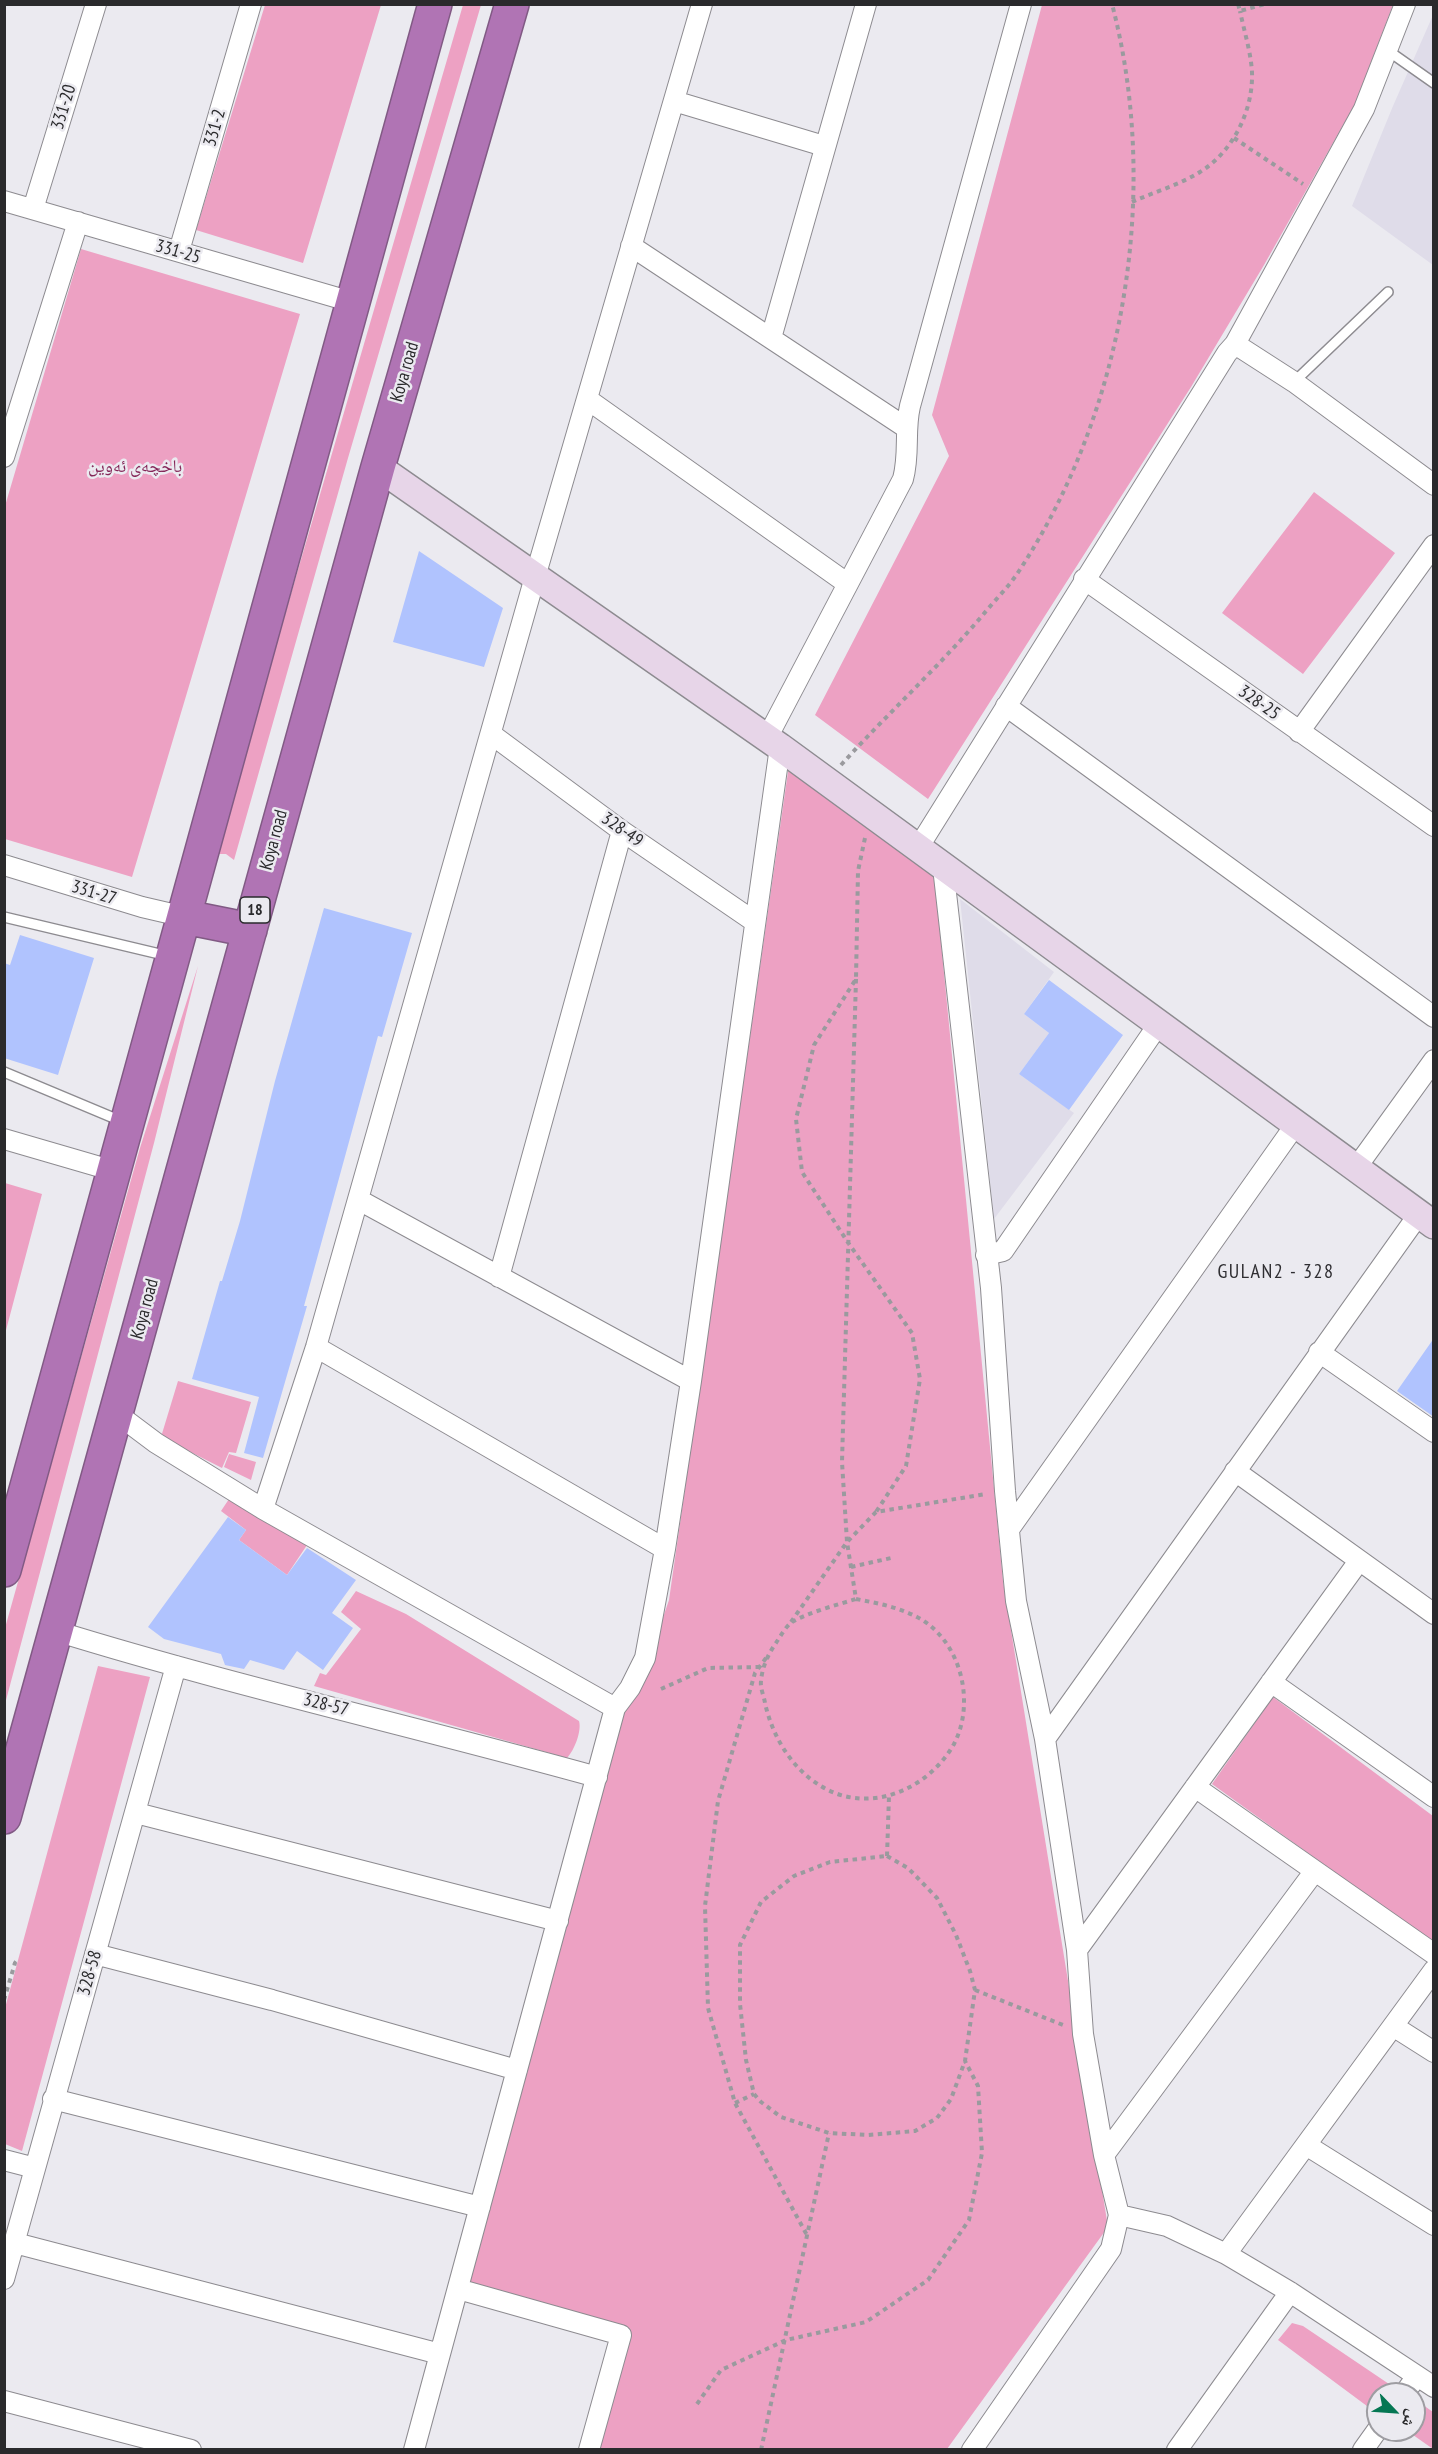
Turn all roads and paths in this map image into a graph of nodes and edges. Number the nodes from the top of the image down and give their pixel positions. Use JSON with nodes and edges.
{"nodes":[{"id":1,"x":96,"y":4,"type":"edge"},
{"id":2,"x":251,"y":4,"type":"edge"},
{"id":3,"x":435,"y":4,"type":"edge"},
{"id":4,"x":512,"y":4,"type":"edge"},
{"id":5,"x":702,"y":4,"type":"edge"},
{"id":6,"x":866,"y":4,"type":"edge"},
{"id":7,"x":1021,"y":4,"type":"edge"},
{"id":8,"x":1112,"y":4,"type":"edge"},
{"id":9,"x":1239,"y":4,"type":"edge"},
{"id":10,"x":1264,"y":4,"type":"edge"},
{"id":11,"x":1405,"y":4,"type":"edge"},
{"id":12,"x":1240,"y":11,"type":"junction"},
{"id":13,"x":1387,"y":50,"type":"junction"},
{"id":14,"x":1434,"y":83,"type":"edge"},
{"id":15,"x":674,"y":101,"type":"junction"},
{"id":16,"x":1234,"y":138,"type":"junction"},
{"id":17,"x":824,"y":146,"type":"junction"},
{"id":18,"x":1318,"y":194,"type":"junction"},
{"id":19,"x":4,"y":201,"type":"edge"},
{"id":20,"x":1132,"y":202,"type":"junction"},
{"id":21,"x":33,"y":209,"type":"junction"},
{"id":22,"x":78,"y":222,"type":"junction"},
{"id":23,"x":631,"y":246,"type":"junction"},
{"id":24,"x":179,"y":252,"type":"junction"},
{"id":25,"x":1388,"y":292,"type":"dead end"},
{"id":26,"x":352,"y":302,"type":"junction"},
{"id":27,"x":771,"y":338,"type":"junction"},
{"id":28,"x":1235,"y":344,"type":"junction"},
{"id":29,"x":1294,"y":382,"type":"junction"},
{"id":30,"x":587,"y":399,"type":"junction"},
{"id":31,"x":906,"y":427,"type":"junction"},
{"id":32,"x":4,"y":457,"type":"edge"},
{"id":33,"x":378,"y":467,"type":"junction"},
{"id":34,"x":1434,"y":485,"type":"edge"},
{"id":35,"x":1434,"y":545,"type":"edge"},
{"id":36,"x":535,"y":577,"type":"junction"},
{"id":37,"x":1084,"y":579,"type":"junction"},
{"id":38,"x":848,"y":584,"type":"junction"},
{"id":39,"x":1005,"y":706,"type":"junction"},
{"id":40,"x":1299,"y":732,"type":"junction"},
{"id":41,"x":491,"y":734,"type":"junction"},
{"id":42,"x":773,"y":742,"type":"junction"},
{"id":43,"x":830,"y":784,"type":"junction"},
{"id":44,"x":871,"y":813,"type":"junction"},
{"id":45,"x":1432,"y":823,"type":"edge"},
{"id":46,"x":622,"y":831,"type":"junction"},
{"id":47,"x":918,"y":848,"type":"junction"},
{"id":48,"x":4,"y":866,"type":"edge"},
{"id":49,"x":943,"y":867,"type":"junction"},
{"id":50,"x":4,"y":917,"type":"edge"},
{"id":51,"x":184,"y":917,"type":"junction"},
{"id":52,"x":755,"y":922,"type":"junction"},
{"id":53,"x":250,"y":930,"type":"junction"},
{"id":54,"x":173,"y":957,"type":"junction"},
{"id":55,"x":856,"y":979,"type":"junction"},
{"id":56,"x":1434,"y":1017,"type":"edge"},
{"id":57,"x":1158,"y":1025,"type":"junction"},
{"id":58,"x":1434,"y":1060,"type":"edge"},
{"id":59,"x":4,"y":1072,"type":"edge"},
{"id":60,"x":127,"y":1124,"type":"junction"},
{"id":61,"x":1296,"y":1124,"type":"junction"},
{"id":62,"x":4,"y":1139,"type":"edge"},
{"id":63,"x":1356,"y":1168,"type":"junction"},
{"id":64,"x":114,"y":1171,"type":"junction"},
{"id":65,"x":359,"y":1200,"type":"junction"},
{"id":66,"x":1426,"y":1219,"type":"edge"},
{"id":67,"x":849,"y":1244,"type":"junction"},
{"id":68,"x":986,"y":1255,"type":"junction"},
{"id":69,"x":499,"y":1277,"type":"junction"},
{"id":70,"x":316,"y":1347,"type":"junction"},
{"id":71,"x":1319,"y":1352,"type":"junction"},
{"id":72,"x":691,"y":1381,"type":"junction"},
{"id":73,"x":116,"y":1413,"type":"junction"},
{"id":74,"x":1434,"y":1432,"type":"edge"},
{"id":75,"x":1235,"y":1472,"type":"junction"},
{"id":76,"x":1005,"y":1491,"type":"junction"},
{"id":77,"x":263,"y":1509,"type":"junction"},
{"id":78,"x":876,"y":1512,"type":"junction"},
{"id":79,"x":1010,"y":1528,"type":"junction"},
{"id":80,"x":848,"y":1542,"type":"junction"},
{"id":81,"x":665,"y":1549,"type":"junction"},
{"id":82,"x":891,"y":1558,"type":"dead end"},
{"id":83,"x":1359,"y":1561,"type":"junction"},
{"id":84,"x":851,"y":1567,"type":"junction"},
{"id":85,"x":4,"y":1570,"type":"edge"},
{"id":86,"x":856,"y":1599,"type":"junction"},
{"id":87,"x":1434,"y":1614,"type":"edge"},
{"id":88,"x":791,"y":1622,"type":"junction"},
{"id":89,"x":56,"y":1630,"type":"junction"},
{"id":90,"x":176,"y":1666,"type":"junction"},
{"id":91,"x":762,"y":1667,"type":"junction"},
{"id":92,"x":1270,"y":1682,"type":"junction"},
{"id":93,"x":661,"y":1689,"type":"dead end"},
{"id":94,"x":615,"y":1708,"type":"junction"},
{"id":95,"x":1045,"y":1739,"type":"junction"},
{"id":96,"x":597,"y":1777,"type":"junction"},
{"id":97,"x":1195,"y":1787,"type":"junction"},
{"id":98,"x":889,"y":1796,"type":"junction"},
{"id":99,"x":1434,"y":1797,"type":"edge"},
{"id":100,"x":136,"y":1813,"type":"junction"},
{"id":101,"x":4,"y":1817,"type":"edge"},
{"id":102,"x":887,"y":1856,"type":"junction"},
{"id":103,"x":1314,"y":1872,"type":"junction"},
{"id":104,"x":558,"y":1921,"type":"junction"},
{"id":105,"x":1077,"y":1950,"type":"junction"},
{"id":106,"x":96,"y":1954,"type":"junction"},
{"id":107,"x":1434,"y":1954,"type":"edge"},
{"id":108,"x":11,"y":1961,"type":"dead end"},
{"id":109,"x":1434,"y":1970,"type":"edge"},
{"id":110,"x":975,"y":1990,"type":"junction"},
{"id":111,"x":4,"y":2000,"type":"edge"},
{"id":112,"x":1393,"y":2026,"type":"junction"},
{"id":113,"x":1083,"y":2034,"type":"junction"},
{"id":114,"x":1434,"y":2052,"type":"edge"},
{"id":115,"x":965,"y":2061,"type":"junction"},
{"id":116,"x":517,"y":2070,"type":"junction"},
{"id":117,"x":754,"y":2094,"type":"junction"},
{"id":118,"x":53,"y":2099,"type":"junction"},
{"id":119,"x":735,"y":2103,"type":"junction"},
{"id":120,"x":830,"y":2133,"type":"junction"},
{"id":121,"x":1306,"y":2145,"type":"junction"},
{"id":122,"x":1104,"y":2155,"type":"junction"},
{"id":123,"x":4,"y":2160,"type":"edge"},
{"id":124,"x":35,"y":2168,"type":"junction"},
{"id":125,"x":480,"y":2207,"type":"junction"},
{"id":126,"x":1119,"y":2215,"type":"junction"},
{"id":127,"x":1434,"y":2225,"type":"edge"},
{"id":128,"x":808,"y":2237,"type":"junction"},
{"id":129,"x":15,"y":2243,"type":"junction"},
{"id":130,"x":1226,"y":2254,"type":"junction"},
{"id":131,"x":4,"y":2279,"type":"edge"},
{"id":132,"x":458,"y":2289,"type":"junction"},
{"id":133,"x":1290,"y":2292,"type":"junction"},
{"id":134,"x":786,"y":2340,"type":"junction"},
{"id":135,"x":440,"y":2354,"type":"junction"},
{"id":136,"x":1417,"y":2376,"type":"junction"},
{"id":137,"x":1413,"y":2382,"type":"edge"},
{"id":138,"x":1434,"y":2387,"type":"edge"},
{"id":139,"x":4,"y":2401,"type":"edge"},
{"id":140,"x":698,"y":2404,"type":"dead end"},
{"id":141,"x":191,"y":2450,"type":"edge"},
{"id":142,"x":414,"y":2450,"type":"edge"},
{"id":143,"x":589,"y":2450,"type":"edge"},
{"id":144,"x":761,"y":2450,"type":"edge"},
{"id":145,"x":972,"y":2450,"type":"edge"},
{"id":146,"x":1177,"y":2450,"type":"edge"}],
"edges":[{"from":1,"to":21,"type":"street","name":"331-20"},
{"from":2,"to":24,"type":"street","name":"331-2"},
{"from":3,"to":26,"type":"highway"},
{"from":4,"to":33,"type":"highway","name":"Koya road","number":"18"},
{"from":5,"to":15,"type":"street"},
{"from":6,"to":17,"type":"street"},
{"from":7,"to":31,"type":"street"},
{"from":8,"to":20,"type":"path"},
{"from":9,"to":12,"type":"path"},
{"from":10,"to":12,"type":"path"},
{"from":11,"to":13,"type":"street"},
{"from":12,"to":16,"type":"path"},
{"from":13,"to":14,"type":"lane"},
{"from":13,"to":18,"type":"street"},
{"from":15,"to":17,"type":"street"},
{"from":15,"to":23,"type":"street"},
{"from":16,"to":18,"type":"path"},
{"from":16,"to":20,"type":"path"},
{"from":17,"to":27,"type":"street"},
{"from":18,"to":28,"type":"street"},
{"from":19,"to":21,"type":"street","name":"331-25"},
{"from":20,"to":43,"type":"path"},
{"from":21,"to":22,"type":"street","name":"331-25"},
{"from":22,"to":24,"type":"street","name":"331-25"},
{"from":22,"to":32,"type":"street"},
{"from":23,"to":27,"type":"street"},
{"from":23,"to":30,"type":"street"},
{"from":24,"to":26,"type":"street","name":"331-25"},
{"from":25,"to":29,"type":"lane"},
{"from":26,"to":51,"type":"highway"},
{"from":27,"to":31,"type":"street"},
{"from":28,"to":29,"type":"street"},
{"from":28,"to":37,"type":"street"},
{"from":29,"to":34,"type":"street"},
{"from":30,"to":36,"type":"street"},
{"from":30,"to":38,"type":"street"},
{"from":31,"to":38,"type":"street"},
{"from":33,"to":36,"type":"street"},
{"from":33,"to":53,"type":"highway","name":"Koya road","number":"18"},
{"from":35,"to":40,"type":"street"},
{"from":36,"to":41,"type":"street"},
{"from":36,"to":42,"type":"street"},
{"from":37,"to":39,"type":"street"},
{"from":37,"to":40,"type":"street","name":"328-25"},
{"from":38,"to":42,"type":"street"},
{"from":39,"to":47,"type":"street"},
{"from":39,"to":56,"type":"street"},
{"from":40,"to":45,"type":"street","name":"328-25"},
{"from":41,"to":46,"type":"street","name":"328-49"},
{"from":41,"to":65,"type":"street"},
{"from":42,"to":43,"type":"street"},
{"from":42,"to":52,"type":"street"},
{"from":43,"to":44,"type":"street"},
{"from":44,"to":47,"type":"street"},
{"from":44,"to":55,"type":"path"},
{"from":46,"to":52,"type":"street","name":"328-49"},
{"from":46,"to":69,"type":"street"},
{"from":47,"to":49,"type":"street"},
{"from":48,"to":51,"type":"street","name":"331-27"},
{"from":49,"to":57,"type":"street"},
{"from":49,"to":68,"type":"street"},
{"from":50,"to":54,"type":"lane"},
{"from":51,"to":53,"type":"highway"},
{"from":51,"to":54,"type":"highway"},
{"from":52,"to":72,"type":"street"},
{"from":53,"to":73,"type":"highway","name":"Koya road","number":"18"},
{"from":54,"to":60,"type":"highway"},
{"from":55,"to":67,"type":"path"},
{"from":55,"to":67,"type":"path"},
{"from":57,"to":61,"type":"street"},
{"from":57,"to":68,"type":"street"},
{"from":58,"to":63,"type":"street"},
{"from":59,"to":60,"type":"lane"},
{"from":60,"to":64,"type":"highway"},
{"from":61,"to":63,"type":"street"},
{"from":61,"to":79,"type":"street"},
{"from":62,"to":64,"type":"street"},
{"from":63,"to":66,"type":"street"},
{"from":64,"to":85,"type":"highway"},
{"from":65,"to":69,"type":"street"},
{"from":65,"to":70,"type":"street"},
{"from":66,"to":71,"type":"street"},
{"from":67,"to":78,"type":"path"},
{"from":67,"to":80,"type":"path"},
{"from":68,"to":76,"type":"street"},
{"from":69,"to":72,"type":"street"},
{"from":70,"to":77,"type":"street"},
{"from":70,"to":81,"type":"street"},
{"from":71,"to":74,"type":"street"},
{"from":71,"to":75,"type":"street"},
{"from":72,"to":81,"type":"street"},
{"from":73,"to":77,"type":"street"},
{"from":73,"to":89,"type":"highway","name":"Koya road","number":"18"},
{"from":75,"to":83,"type":"street"},
{"from":75,"to":95,"type":"street"},
{"from":76,"to":78,"type":"path"},
{"from":76,"to":79,"type":"street"},
{"from":77,"to":94,"type":"street"},
{"from":78,"to":80,"type":"path"},
{"from":79,"to":95,"type":"street"},
{"from":80,"to":84,"type":"path"},
{"from":80,"to":88,"type":"path"},
{"from":81,"to":94,"type":"street"},
{"from":82,"to":84,"type":"path"},
{"from":83,"to":87,"type":"street"},
{"from":83,"to":92,"type":"street"},
{"from":84,"to":86,"type":"path"},
{"from":86,"to":88,"type":"path"},
{"from":86,"to":98,"type":"path"},
{"from":88,"to":91,"type":"path"},
{"from":89,"to":90,"type":"street","name":"328-57"},
{"from":89,"to":101,"type":"highway","name":"Koya road","number":"18"},
{"from":90,"to":96,"type":"street","name":"328-57"},
{"from":90,"to":100,"type":"street","name":"328-58"},
{"from":91,"to":93,"type":"path"},
{"from":91,"to":98,"type":"path"},
{"from":91,"to":119,"type":"path"},
{"from":92,"to":97,"type":"street"},
{"from":92,"to":99,"type":"street"},
{"from":94,"to":96,"type":"street"},
{"from":95,"to":105,"type":"street"},
{"from":96,"to":104,"type":"street"},
{"from":97,"to":103,"type":"street"},
{"from":97,"to":105,"type":"street"},
{"from":98,"to":102,"type":"path"},
{"from":100,"to":104,"type":"street"},
{"from":100,"to":106,"type":"street","name":"328-58"},
{"from":102,"to":110,"type":"path"},
{"from":102,"to":117,"type":"path"},
{"from":103,"to":107,"type":"street"},
{"from":103,"to":122,"type":"street"},
{"from":104,"to":116,"type":"street"},
{"from":105,"to":113,"type":"street"},
{"from":106,"to":116,"type":"street"},
{"from":106,"to":118,"type":"street","name":"328-58"},
{"from":108,"to":111,"type":"path"},
{"from":109,"to":112,"type":"street"},
{"from":110,"to":113,"type":"path"},
{"from":110,"to":115,"type":"path"},
{"from":112,"to":114,"type":"street"},
{"from":112,"to":121,"type":"street"},
{"from":113,"to":122,"type":"street"},
{"from":115,"to":120,"type":"path"},
{"from":115,"to":134,"type":"path"},
{"from":116,"to":125,"type":"street"},
{"from":117,"to":119,"type":"path"},
{"from":117,"to":120,"type":"path"},
{"from":118,"to":124,"type":"street","name":"328-58"},
{"from":118,"to":125,"type":"street"},
{"from":119,"to":128,"type":"path"},
{"from":120,"to":128,"type":"path"},
{"from":121,"to":127,"type":"street"},
{"from":121,"to":130,"type":"street"},
{"from":122,"to":126,"type":"street"},
{"from":123,"to":124,"type":"street"},
{"from":124,"to":129,"type":"street","name":"328-58"},
{"from":125,"to":132,"type":"street"},
{"from":126,"to":130,"type":"street"},
{"from":126,"to":145,"type":"street"},
{"from":128,"to":134,"type":"path"},
{"from":129,"to":131,"type":"street","name":"328-58"},
{"from":129,"to":135,"type":"street"},
{"from":130,"to":133,"type":"street"},
{"from":132,"to":135,"type":"street"},
{"from":132,"to":143,"type":"street"},
{"from":133,"to":136,"type":"street"},
{"from":133,"to":146,"type":"street"},
{"from":134,"to":140,"type":"path"},
{"from":134,"to":144,"type":"path"},
{"from":135,"to":142,"type":"street"},
{"from":136,"to":137,"type":"street"},
{"from":136,"to":138,"type":"street"},
{"from":139,"to":141,"type":"street"}]}
